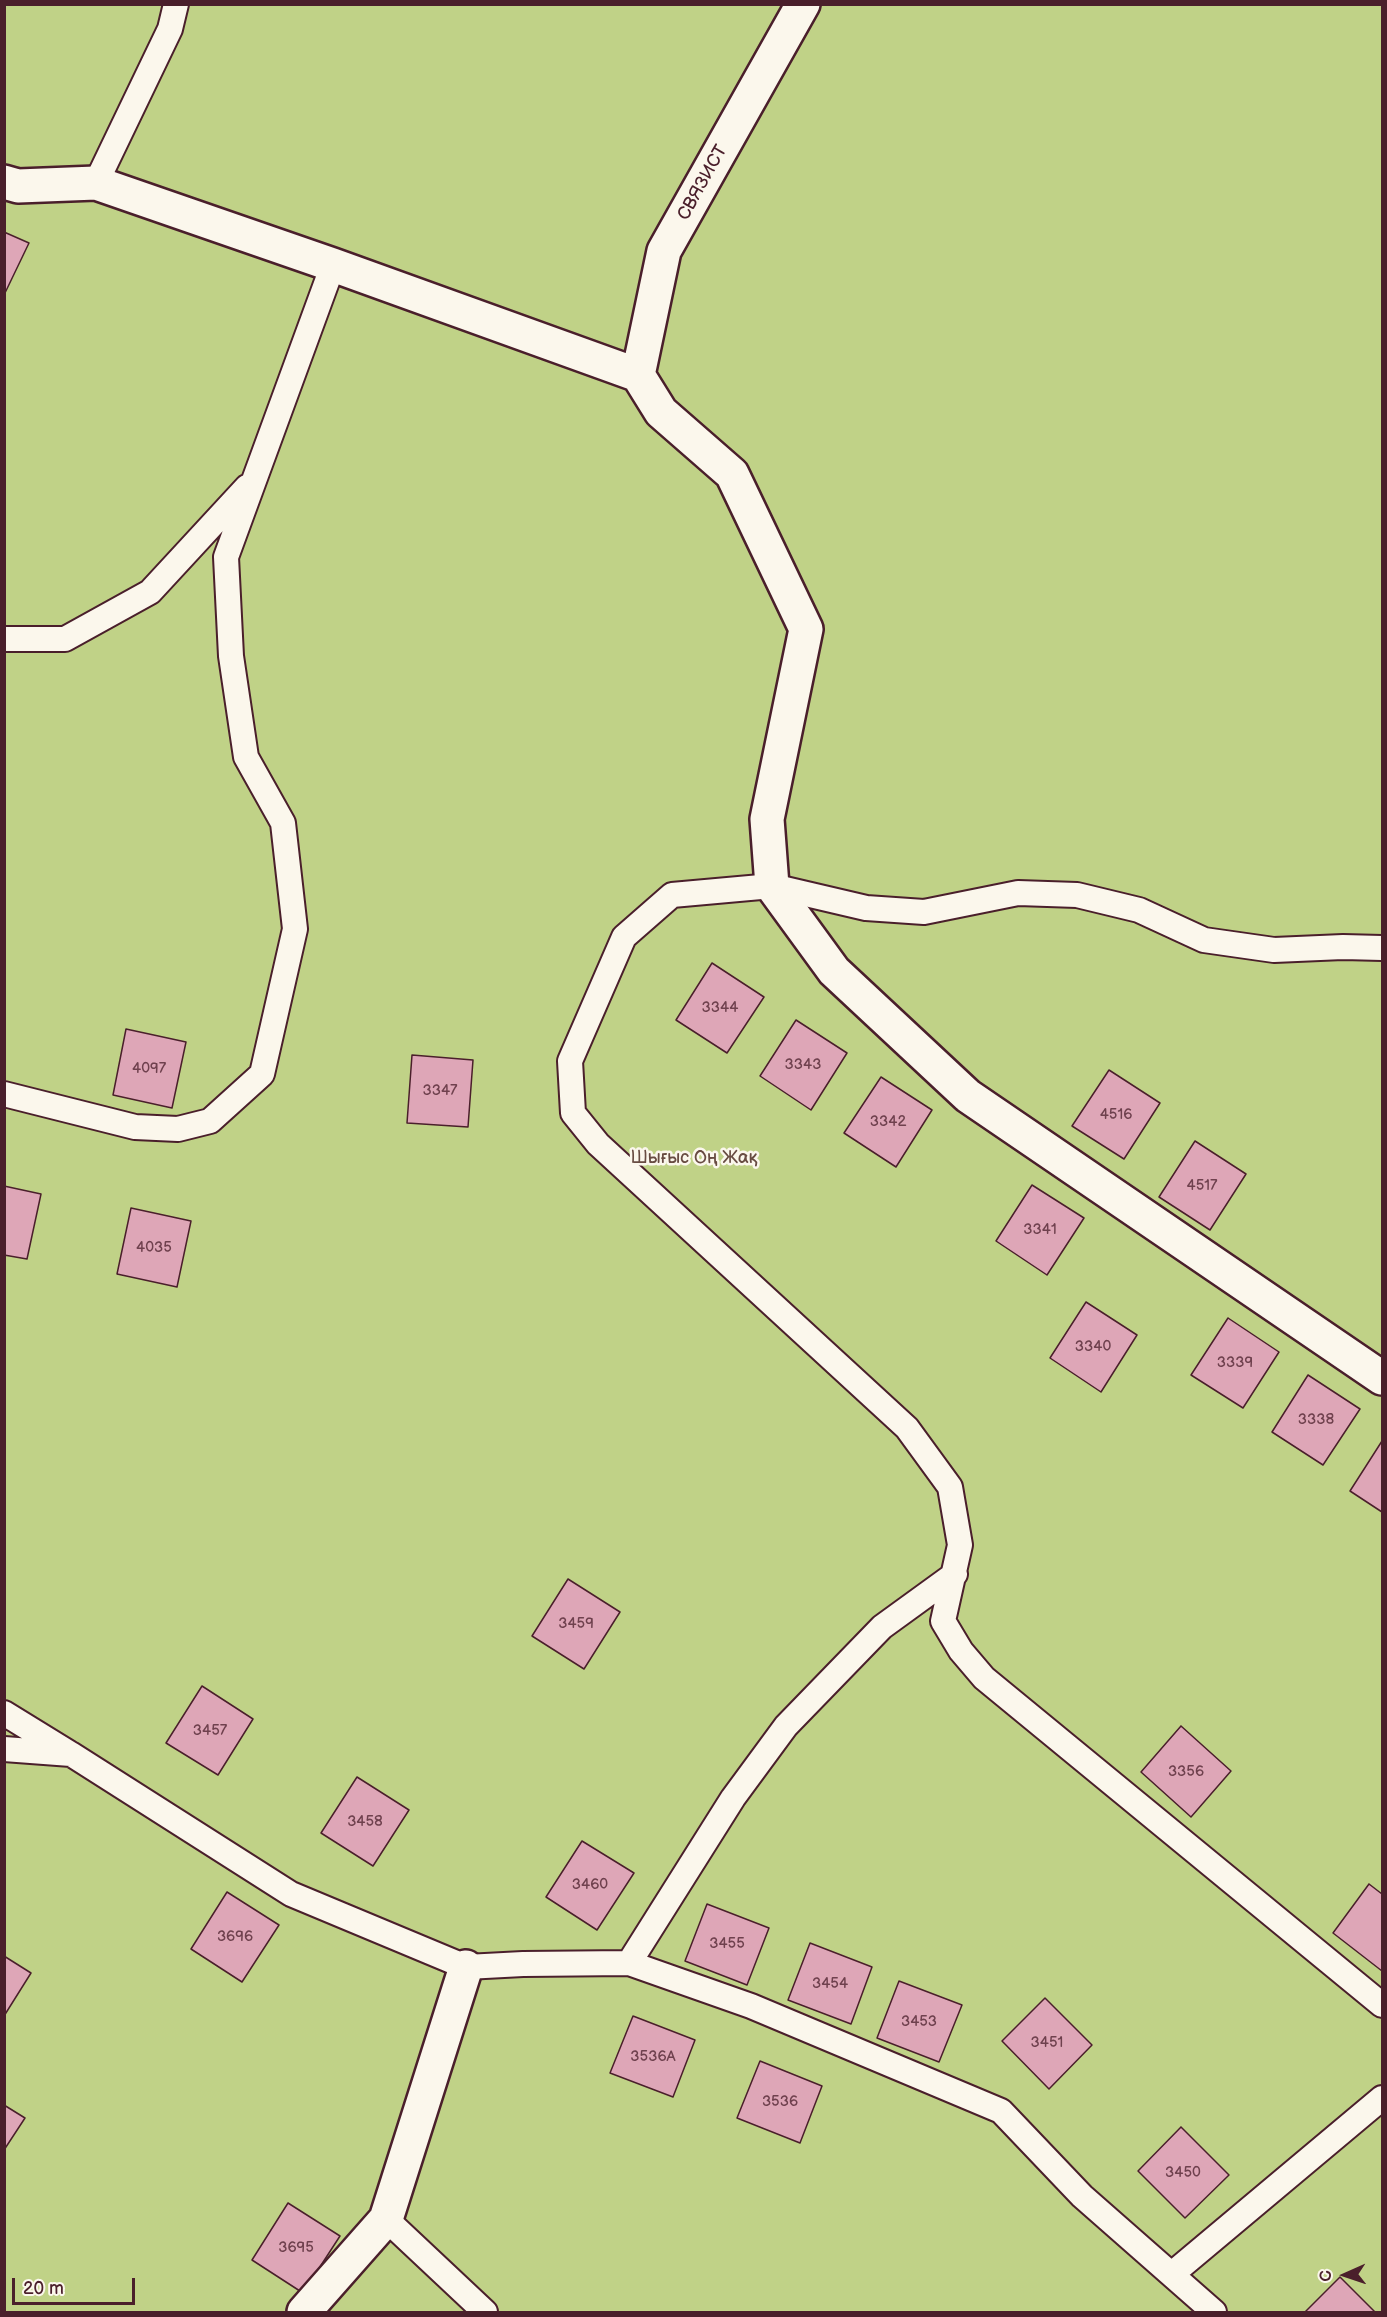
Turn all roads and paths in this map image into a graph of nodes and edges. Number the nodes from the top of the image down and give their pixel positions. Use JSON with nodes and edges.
{"nodes":[{"id":1,"x":176,"y":4,"type":"edge"},
{"id":2,"x":803,"y":4,"type":"edge"},
{"id":3,"x":4,"y":182,"type":"edge"},
{"id":4,"x":96,"y":183,"type":"junction"},
{"id":5,"x":333,"y":265,"type":"junction"},
{"id":6,"x":638,"y":375,"type":"junction"},
{"id":7,"x":255,"y":478,"type":"junction"},
{"id":8,"x":4,"y":639,"type":"edge"},
{"id":9,"x":772,"y":886,"type":"junction"},
{"id":10,"x":1383,"y":948,"type":"edge"},
{"id":11,"x":4,"y":1094,"type":"edge"},
{"id":12,"x":1383,"y":1378,"type":"edge"},
{"id":13,"x":955,"y":1574,"type":"junction"},
{"id":14,"x":4,"y":1713,"type":"edge"},
{"id":15,"x":4,"y":1749,"type":"edge"},
{"id":16,"x":72,"y":1754,"type":"junction"},
{"id":17,"x":629,"y":1963,"type":"junction"},
{"id":18,"x":466,"y":1967,"type":"junction"},
{"id":19,"x":1383,"y":2006,"type":"edge"},
{"id":20,"x":1383,"y":2098,"type":"edge"},
{"id":21,"x":386,"y":2219,"type":"junction"},
{"id":22,"x":1172,"y":2274,"type":"junction"},
{"id":23,"x":304,"y":2313,"type":"edge"},
{"id":24,"x":485,"y":2313,"type":"edge"},
{"id":25,"x":1214,"y":2313,"type":"edge"}],
"edges":[{"from":1,"to":4,"type":"lane"},
{"from":2,"to":6,"type":"street","name":"СВЯЗИСТ"},
{"from":3,"to":4,"type":"street"},
{"from":4,"to":5,"type":"street"},
{"from":5,"to":6,"type":"street"},
{"from":5,"to":7,"type":"lane"},
{"from":6,"to":9,"type":"street"},
{"from":7,"to":8,"type":"lane"},
{"from":7,"to":11,"type":"lane"},
{"from":9,"to":10,"type":"lane"},
{"from":9,"to":12,"type":"street"},
{"from":9,"to":13,"type":"lane"},
{"from":13,"to":17,"type":"lane"},
{"from":13,"to":19,"type":"lane"},
{"from":14,"to":16,"type":"lane"},
{"from":15,"to":16,"type":"lane"},
{"from":16,"to":18,"type":"lane"},
{"from":17,"to":18,"type":"lane"},
{"from":17,"to":22,"type":"lane"},
{"from":18,"to":21,"type":"street"},
{"from":20,"to":22,"type":"lane"},
{"from":21,"to":23,"type":"street"},
{"from":21,"to":24,"type":"lane"},
{"from":22,"to":25,"type":"lane"}]}
